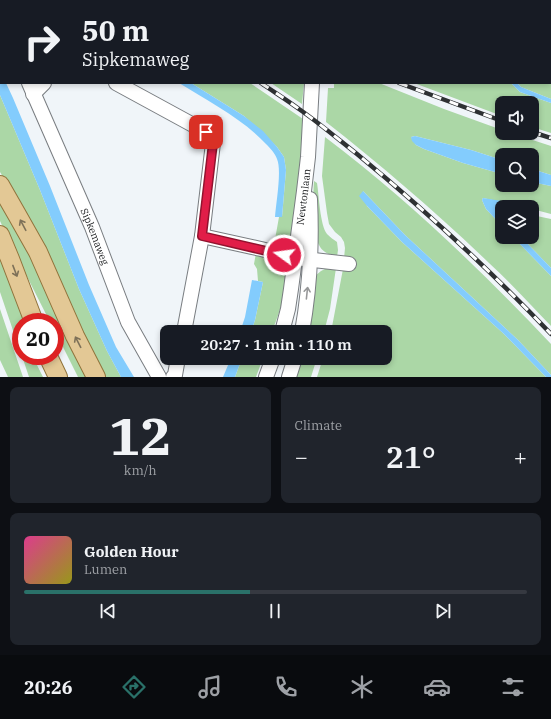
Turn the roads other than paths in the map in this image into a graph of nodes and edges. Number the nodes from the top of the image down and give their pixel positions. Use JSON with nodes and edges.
{"nodes":[{"id":1,"x":41,"y":84,"type":"edge"},
{"id":2,"x":118,"y":84,"type":"edge"},
{"id":3,"x":312,"y":84,"type":"edge"},
{"id":4,"x":31,"y":88,"type":"edge"},
{"id":5,"x":308,"y":156,"type":"junction"},
{"id":6,"x":0,"y":185,"type":"edge"},
{"id":7,"x":0,"y":235,"type":"edge"},
{"id":8,"x":202,"y":236,"type":"junction"},
{"id":9,"x":296,"y":258,"type":"junction"},
{"id":10,"x":310,"y":260,"type":"junction"},
{"id":11,"x":349,"y":264,"type":"dead end"},
{"id":12,"x":31,"y":313,"type":"edge"},
{"id":13,"x":185,"y":325,"type":"edge"},
{"id":14,"x":284,"y":325,"type":"edge"},
{"id":15,"x":303,"y":325,"type":"edge"},
{"id":16,"x":52,"y":365,"type":"edge"},
{"id":17,"x":177,"y":365,"type":"edge"},
{"id":18,"x":270,"y":365,"type":"edge"},
{"id":19,"x":293,"y":365,"type":"edge"},
{"id":20,"x":58,"y":377,"type":"edge"},
{"id":21,"x":96,"y":377,"type":"edge"},
{"id":22,"x":159,"y":377,"type":"edge"},
{"id":23,"x":173,"y":377,"type":"edge"},
{"id":24,"x":266,"y":377,"type":"edge"},
{"id":25,"x":289,"y":377,"type":"edge"}],
"edges":[{"from":1,"to":4,"type":"street","name":"Sipkemaweg"},
{"from":2,"to":8,"type":"street"},
{"from":3,"to":5,"type":"street","name":"Newtonlaan"},
{"from":4,"to":22,"type":"street","name":"Sipkemaweg"},
{"from":5,"to":9,"type":"street","name":"Newtonlaan"},
{"from":5,"to":10,"type":"street","name":"Newtonlaan"},
{"from":21,"to":6,"type":"main road","one_way":true},
{"from":7,"to":12,"type":"main road","one_way":true},
{"from":8,"to":9,"type":"street"},
{"from":8,"to":13,"type":"street"},
{"from":9,"to":10,"type":"street"},
{"from":9,"to":14,"type":"street","name":"Newtonlaan"},
{"from":10,"to":11,"type":"street"},
{"from":15,"to":10,"type":"street","name":"Newtonlaan","one_way":true},
{"from":16,"to":20,"type":"main road"},
{"from":17,"to":23,"type":"street"},
{"from":18,"to":24,"type":"street"},
{"from":19,"to":25,"type":"street"}]}
